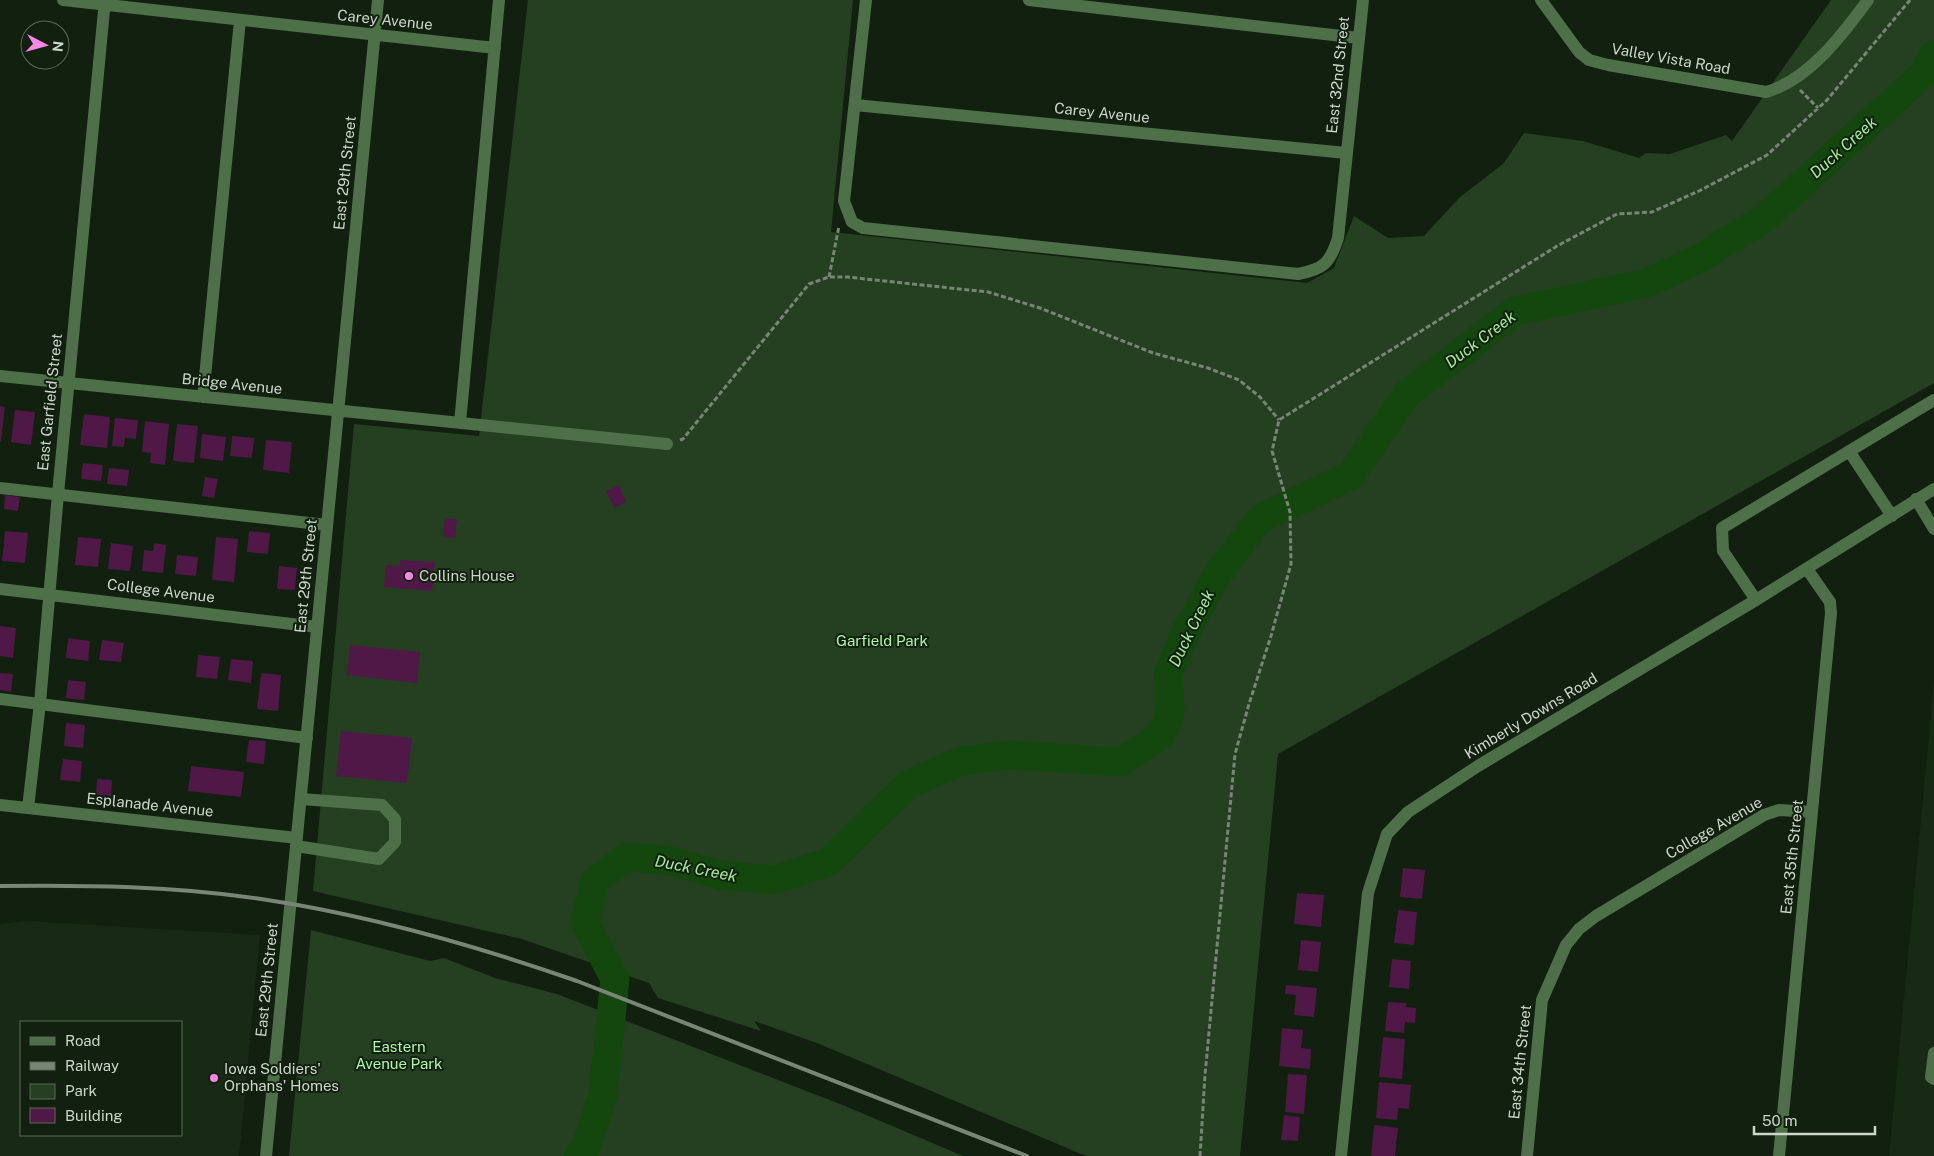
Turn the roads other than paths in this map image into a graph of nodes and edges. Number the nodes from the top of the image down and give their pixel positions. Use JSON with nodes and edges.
{"nodes":[{"id":1,"x":63,"y":0,"type":"edge"},
{"id":2,"x":378,"y":0,"type":"edge"},
{"id":3,"x":499,"y":0,"type":"edge"},
{"id":4,"x":866,"y":0,"type":"edge"},
{"id":5,"x":1029,"y":0,"type":"edge"},
{"id":6,"x":1363,"y":0,"type":"edge"},
{"id":7,"x":1541,"y":0,"type":"edge"},
{"id":8,"x":1868,"y":0,"type":"edge"},
{"id":9,"x":105,"y":2,"type":"edge"},
{"id":10,"x":240,"y":20,"type":"junction"},
{"id":11,"x":374,"y":35,"type":"junction"},
{"id":12,"x":1359,"y":38,"type":"junction"},
{"id":13,"x":495,"y":48,"type":"junction"},
{"id":14,"x":854,"y":105,"type":"junction"},
{"id":15,"x":1346,"y":153,"type":"junction"},
{"id":16,"x":0,"y":376,"type":"edge"},
{"id":17,"x":68,"y":383,"type":"junction"},
{"id":18,"x":203,"y":397,"type":"junction"},
{"id":19,"x":1934,"y":400,"type":"edge"},
{"id":20,"x":338,"y":411,"type":"junction"},
{"id":21,"x":460,"y":423,"type":"junction"},
{"id":22,"x":667,"y":444,"type":"road end"},
{"id":23,"x":1849,"y":451,"type":"junction"},
{"id":24,"x":0,"y":488,"type":"edge"},
{"id":25,"x":1934,"y":489,"type":"edge"},
{"id":26,"x":58,"y":494,"type":"junction"},
{"id":27,"x":1916,"y":499,"type":"junction"},
{"id":28,"x":1892,"y":516,"type":"junction"},
{"id":29,"x":327,"y":525,"type":"junction"},
{"id":30,"x":1934,"y":529,"type":"edge"},
{"id":31,"x":1807,"y":568,"type":"junction"},
{"id":32,"x":0,"y":589,"type":"edge"},
{"id":33,"x":49,"y":594,"type":"junction"},
{"id":34,"x":1756,"y":600,"type":"junction"},
{"id":35,"x":317,"y":627,"type":"junction"},
{"id":36,"x":0,"y":699,"type":"edge"},
{"id":37,"x":40,"y":703,"type":"junction"},
{"id":38,"x":307,"y":738,"type":"junction"},
{"id":39,"x":301,"y":799,"type":"junction"},
{"id":40,"x":0,"y":805,"type":"edge"},
{"id":41,"x":28,"y":808,"type":"junction"},
{"id":42,"x":1812,"y":812,"type":"junction"},
{"id":43,"x":297,"y":842,"type":"junction"},
{"id":44,"x":1662,"y":876,"type":"joint"},
{"id":45,"x":1934,"y":1053,"type":"edge"},
{"id":46,"x":1934,"y":1079,"type":"edge"},
{"id":47,"x":266,"y":1156,"type":"edge"},
{"id":48,"x":1341,"y":1156,"type":"edge"},
{"id":49,"x":1527,"y":1156,"type":"edge"},
{"id":50,"x":1779,"y":1156,"type":"edge"}],
"edges":[{"from":1,"to":9,"type":"street","name":"Carey Avenue"},
{"from":2,"to":11,"type":"street","name":"East 29th Street"},
{"from":3,"to":13,"type":"street"},
{"from":4,"to":14,"type":"street"},
{"from":5,"to":12,"type":"street"},
{"from":6,"to":12,"type":"street","name":"East 32nd Street"},
{"from":7,"to":8,"type":"street","name":"Valley Vista Road"},
{"from":9,"to":10,"type":"street","name":"Carey Avenue"},
{"from":9,"to":17,"type":"street","name":"East Garfield Street"},
{"from":10,"to":11,"type":"street","name":"Carey Avenue"},
{"from":10,"to":18,"type":"street"},
{"from":11,"to":13,"type":"street","name":"Carey Avenue"},
{"from":11,"to":20,"type":"street","name":"East 29th Street"},
{"from":12,"to":15,"type":"street","name":"East 32nd Street"},
{"from":13,"to":21,"type":"street"},
{"from":14,"to":15,"type":"street","name":"Carey Avenue"},
{"from":14,"to":15,"type":"street","name":"East 32nd Street"},
{"from":16,"to":17,"type":"street","name":"Bridge Avenue"},
{"from":17,"to":18,"type":"street","name":"Bridge Avenue"},
{"from":17,"to":26,"type":"street","name":"East Garfield Street"},
{"from":18,"to":20,"type":"street","name":"Bridge Avenue"},
{"from":19,"to":23,"type":"street"},
{"from":20,"to":21,"type":"street","name":"Bridge Avenue"},
{"from":20,"to":29,"type":"street","name":"East 29th Street"},
{"from":21,"to":22,"type":"street","name":"Bridge Avenue"},
{"from":23,"to":28,"type":"street"},
{"from":23,"to":34,"type":"street"},
{"from":24,"to":26,"type":"street"},
{"from":25,"to":27,"type":"street","name":"Kimberly Downs Road"},
{"from":26,"to":29,"type":"street"},
{"from":26,"to":33,"type":"street","name":"East Garfield Street"},
{"from":27,"to":28,"type":"street","name":"Kimberly Downs Road"},
{"from":27,"to":30,"type":"street"},
{"from":28,"to":31,"type":"street","name":"Kimberly Downs Road"},
{"from":29,"to":35,"type":"street","name":"East 29th Street"},
{"from":31,"to":34,"type":"street","name":"Kimberly Downs Road"},
{"from":31,"to":42,"type":"street","name":"East 35th Street"},
{"from":32,"to":33,"type":"street","name":"College Avenue"},
{"from":33,"to":35,"type":"street","name":"College Avenue"},
{"from":33,"to":37,"type":"street","name":"East Garfield Street"},
{"from":34,"to":48,"type":"street","name":"Kimberly Downs Road"},
{"from":35,"to":38,"type":"street","name":"East 29th Street"},
{"from":36,"to":37,"type":"street"},
{"from":37,"to":38,"type":"street"},
{"from":37,"to":41,"type":"street","name":"East Garfield Street"},
{"from":38,"to":39,"type":"street","name":"East 29th Street"},
{"from":39,"to":43,"type":"street","name":"East 29th Street"},
{"from":39,"to":43,"type":"street","name":"Esplanade Avenue"},
{"from":40,"to":41,"type":"street","name":"Esplanade Avenue"},
{"from":41,"to":43,"type":"street","name":"Esplanade Avenue"},
{"from":42,"to":44,"type":"street","name":"College Avenue"},
{"from":42,"to":50,"type":"street","name":"East 35th Street"},
{"from":43,"to":47,"type":"street","name":"East 29th Street"},
{"from":44,"to":49,"type":"street","name":"East 34th Street"},
{"from":45,"to":46,"type":"street"}]}
